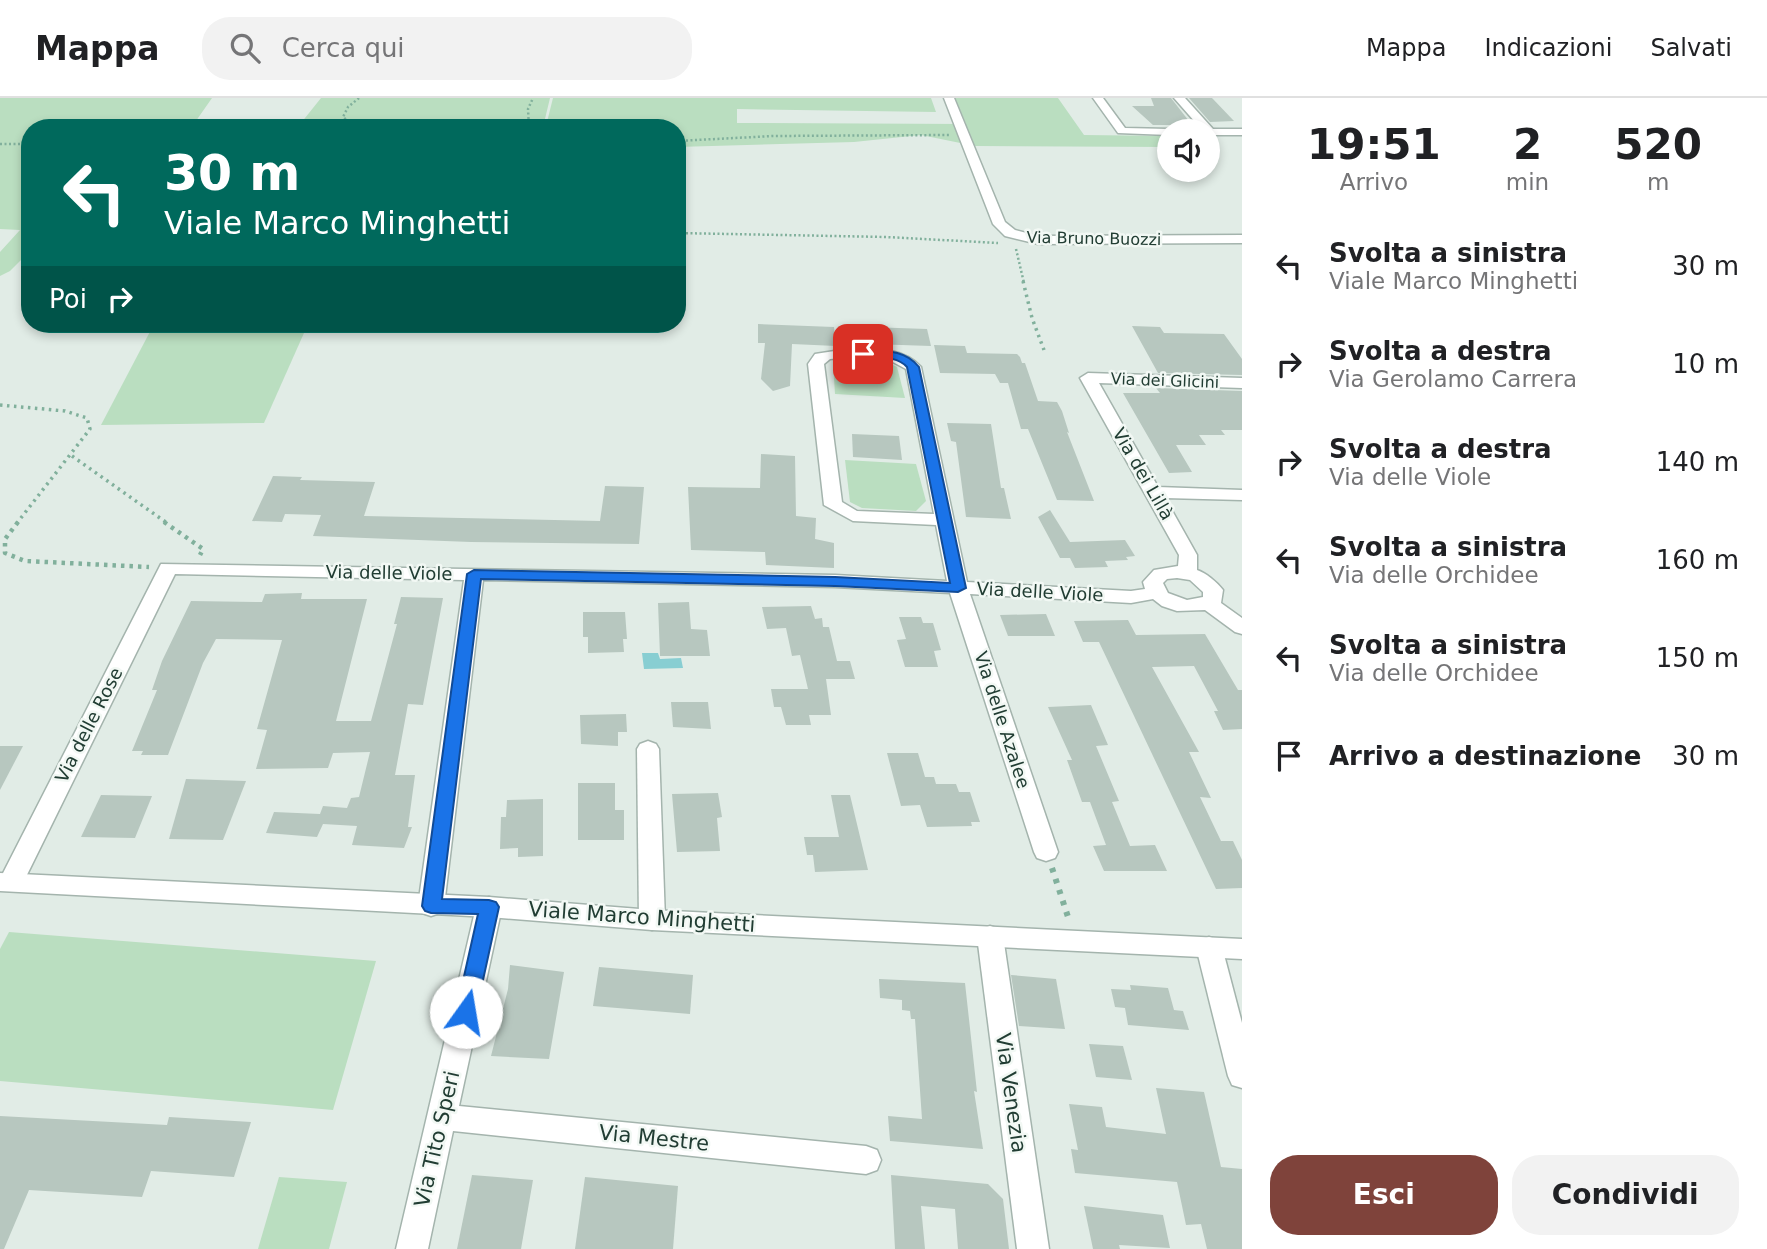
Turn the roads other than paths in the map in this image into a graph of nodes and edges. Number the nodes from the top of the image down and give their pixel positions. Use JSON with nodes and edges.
{"nodes":[{"id":1,"x":949,"y":98,"type":"edge"},
{"id":2,"x":1098,"y":98,"type":"edge"},
{"id":3,"x":1179,"y":98,"type":"edge"},
{"id":4,"x":1198,"y":119,"type":"edge"},
{"id":5,"x":1157,"y":132,"type":"edge"},
{"id":6,"x":1220,"y":132,"type":"edge"},
{"id":7,"x":1242,"y":132,"type":"edge"},
{"id":8,"x":1242,"y":239,"type":"edge"},
{"id":9,"x":1088,"y":378,"type":"joint"},
{"id":10,"x":1242,"y":383,"type":"edge"},
{"id":11,"x":1152,"y":492,"type":"junction"},
{"id":12,"x":1242,"y":495,"type":"edge"},
{"id":13,"x":944,"y":520,"type":"junction"},
{"id":14,"x":168,"y":568,"type":"joint"},
{"id":15,"x":1187,"y":573,"type":"junction"},
{"id":16,"x":474,"y":574,"type":"junction"},
{"id":17,"x":958,"y":588,"type":"junction"},
{"id":18,"x":1156,"y":593,"type":"junction"},
{"id":19,"x":1208,"y":603,"type":"junction"},
{"id":20,"x":1242,"y":628,"type":"edge"},
{"id":21,"x":648,"y":748,"type":"dead end"},
{"id":22,"x":1046,"y":852,"type":"road end"},
{"id":23,"x":5,"y":882,"type":"edge"},
{"id":24,"x":431,"y":906,"type":"junction"},
{"id":25,"x":489,"y":907,"type":"junction"},
{"id":26,"x":652,"y":920,"type":"junction"},
{"id":27,"x":990,"y":936,"type":"junction"},
{"id":28,"x":1209,"y":947,"type":"junction"},
{"id":29,"x":1242,"y":949,"type":"edge"},
{"id":30,"x":1242,"y":1076,"type":"edge"},
{"id":31,"x":442,"y":1116,"type":"junction"},
{"id":32,"x":866,"y":1160,"type":"dead end"},
{"id":33,"x":412,"y":1249,"type":"edge"},
{"id":34,"x":1033,"y":1249,"type":"edge"}],
"edges":[{"from":1,"to":8,"type":"street","name":"Via Bruno Buozzi"},
{"from":2,"to":5,"type":"street"},
{"from":3,"to":4,"type":"street"},
{"from":6,"to":7,"type":"street"},
{"from":9,"to":10,"type":"street","name":"Via dei Glicini"},
{"from":9,"to":11,"type":"street","name":"Via dei Lillà"},
{"from":11,"to":12,"type":"street"},
{"from":11,"to":15,"type":"street","name":"Via dei Lillà"},
{"from":13,"to":13,"type":"street","name":"Via delle Azalee"},
{"from":13,"to":17,"type":"street","name":"Via delle Azalee"},
{"from":14,"to":16,"type":"street","name":"Via delle Viole"},
{"from":14,"to":23,"type":"street","name":"Via delle Rose"},
{"from":15,"to":18,"type":"street"},
{"from":15,"to":19,"type":"street"},
{"from":16,"to":17,"type":"street","name":"Via delle Viole"},
{"from":16,"to":24,"type":"street"},
{"from":17,"to":18,"type":"street","name":"Via delle Viole"},
{"from":17,"to":22,"type":"street","name":"Via delle Azalee"},
{"from":18,"to":19,"type":"street"},
{"from":19,"to":20,"type":"street"},
{"from":21,"to":26,"type":"street"},
{"from":23,"to":24,"type":"street","name":"Viale Marco Minghetti"},
{"from":24,"to":25,"type":"street","name":"Viale Marco Minghetti"},
{"from":25,"to":26,"type":"street","name":"Viale Marco Minghetti"},
{"from":25,"to":31,"type":"street","name":"Via Tito Speri"},
{"from":26,"to":27,"type":"street","name":"Viale Marco Minghetti"},
{"from":27,"to":28,"type":"street","name":"Viale Marco Minghetti"},
{"from":27,"to":34,"type":"street","name":"Via Venezia"},
{"from":28,"to":29,"type":"street","name":"Viale Marco Minghetti"},
{"from":28,"to":30,"type":"street"},
{"from":31,"to":32,"type":"street","name":"Via Mestre"},
{"from":31,"to":33,"type":"street","name":"Via Tito Speri"}]}
